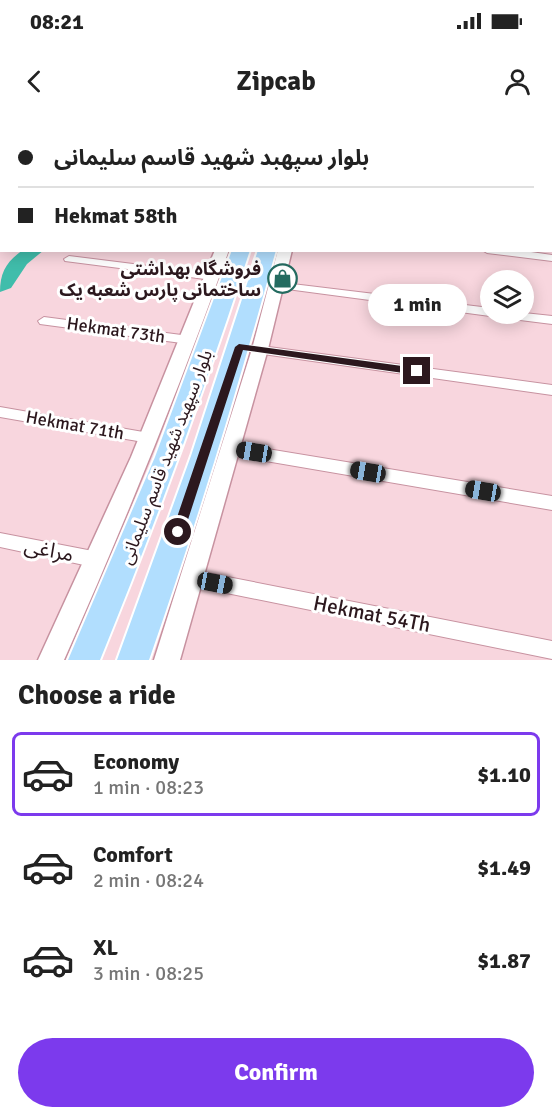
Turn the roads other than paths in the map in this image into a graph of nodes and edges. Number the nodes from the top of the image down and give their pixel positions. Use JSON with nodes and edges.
{"nodes":[{"id":1,"x":221,"y":252,"type":"edge"},
{"id":2,"x":241,"y":252,"type":"edge"},
{"id":3,"x":267,"y":252,"type":"edge"},
{"id":4,"x":284,"y":252,"type":"edge"},
{"id":5,"x":503,"y":252,"type":"edge"},
{"id":6,"x":552,"y":258,"type":"edge"},
{"id":7,"x":69,"y":259,"type":"dead end"},
{"id":8,"x":213,"y":276,"type":"junction"},
{"id":9,"x":276,"y":285,"type":"junction"},
{"id":10,"x":210,"y":311,"type":"junction"},
{"id":11,"x":480,"y":311,"type":"edge"},
{"id":12,"x":534,"y":318,"type":"edge"},
{"id":13,"x":552,"y":320,"type":"edge"},
{"id":14,"x":44,"y":321,"type":"dead end"},
{"id":15,"x":189,"y":340,"type":"junction"},
{"id":16,"x":250,"y":348,"type":"junction"},
{"id":17,"x":552,"y":390,"type":"edge"},
{"id":18,"x":0,"y":412,"type":"edge"},
{"id":19,"x":149,"y":438,"type":"junction"},
{"id":20,"x":231,"y":449,"type":"junction"},
{"id":21,"x":552,"y":503,"type":"edge"},
{"id":22,"x":0,"y":540,"type":"edge"},
{"id":23,"x":98,"y":560,"type":"junction"},
{"id":24,"x":192,"y":578,"type":"junction"},
{"id":25,"x":552,"y":650,"type":"edge"},
{"id":26,"x":54,"y":654,"type":"edge"},
{"id":27,"x":85,"y":657,"type":"edge"},
{"id":28,"x":133,"y":660,"type":"edge"},
{"id":29,"x":166,"y":660,"type":"edge"}],
"edges":[{"from":1,"to":8,"type":"street"},
{"from":2,"to":10,"type":"main road","name":"بلوار سپهبد شهید قاسم سلیمانی"},
{"from":3,"to":16,"type":"main road","name":"بلوار سپهبد شهید قاسم سلیمانی"},
{"from":4,"to":9,"type":"street"},
{"from":5,"to":6,"type":"street"},
{"from":7,"to":8,"type":"street"},
{"from":8,"to":10,"type":"street"},
{"from":9,"to":11,"type":"street"},
{"from":9,"to":16,"type":"street"},
{"from":10,"to":15,"type":"street"},
{"from":10,"to":27,"type":"main road","name":"بلوار سپهبد شهید قاسم سلیمانی"},
{"from":12,"to":13,"type":"street"},
{"from":14,"to":15,"type":"street","name":"Hekmat 73th"},
{"from":15,"to":19,"type":"street"},
{"from":16,"to":17,"type":"street"},
{"from":16,"to":20,"type":"street"},
{"from":16,"to":28,"type":"main road","name":"بلوار سپهبد شهید قاسم سلیمانی"},
{"from":18,"to":19,"type":"street","name":"Hekmat 71th"},
{"from":19,"to":23,"type":"street"},
{"from":20,"to":21,"type":"street"},
{"from":20,"to":24,"type":"street"},
{"from":22,"to":23,"type":"street","name":"مراغی"},
{"from":23,"to":26,"type":"street"},
{"from":24,"to":25,"type":"street","name":"Hekmat 54Th"},
{"from":24,"to":29,"type":"street"},
{"from":26,"to":27,"type":"street"}]}
